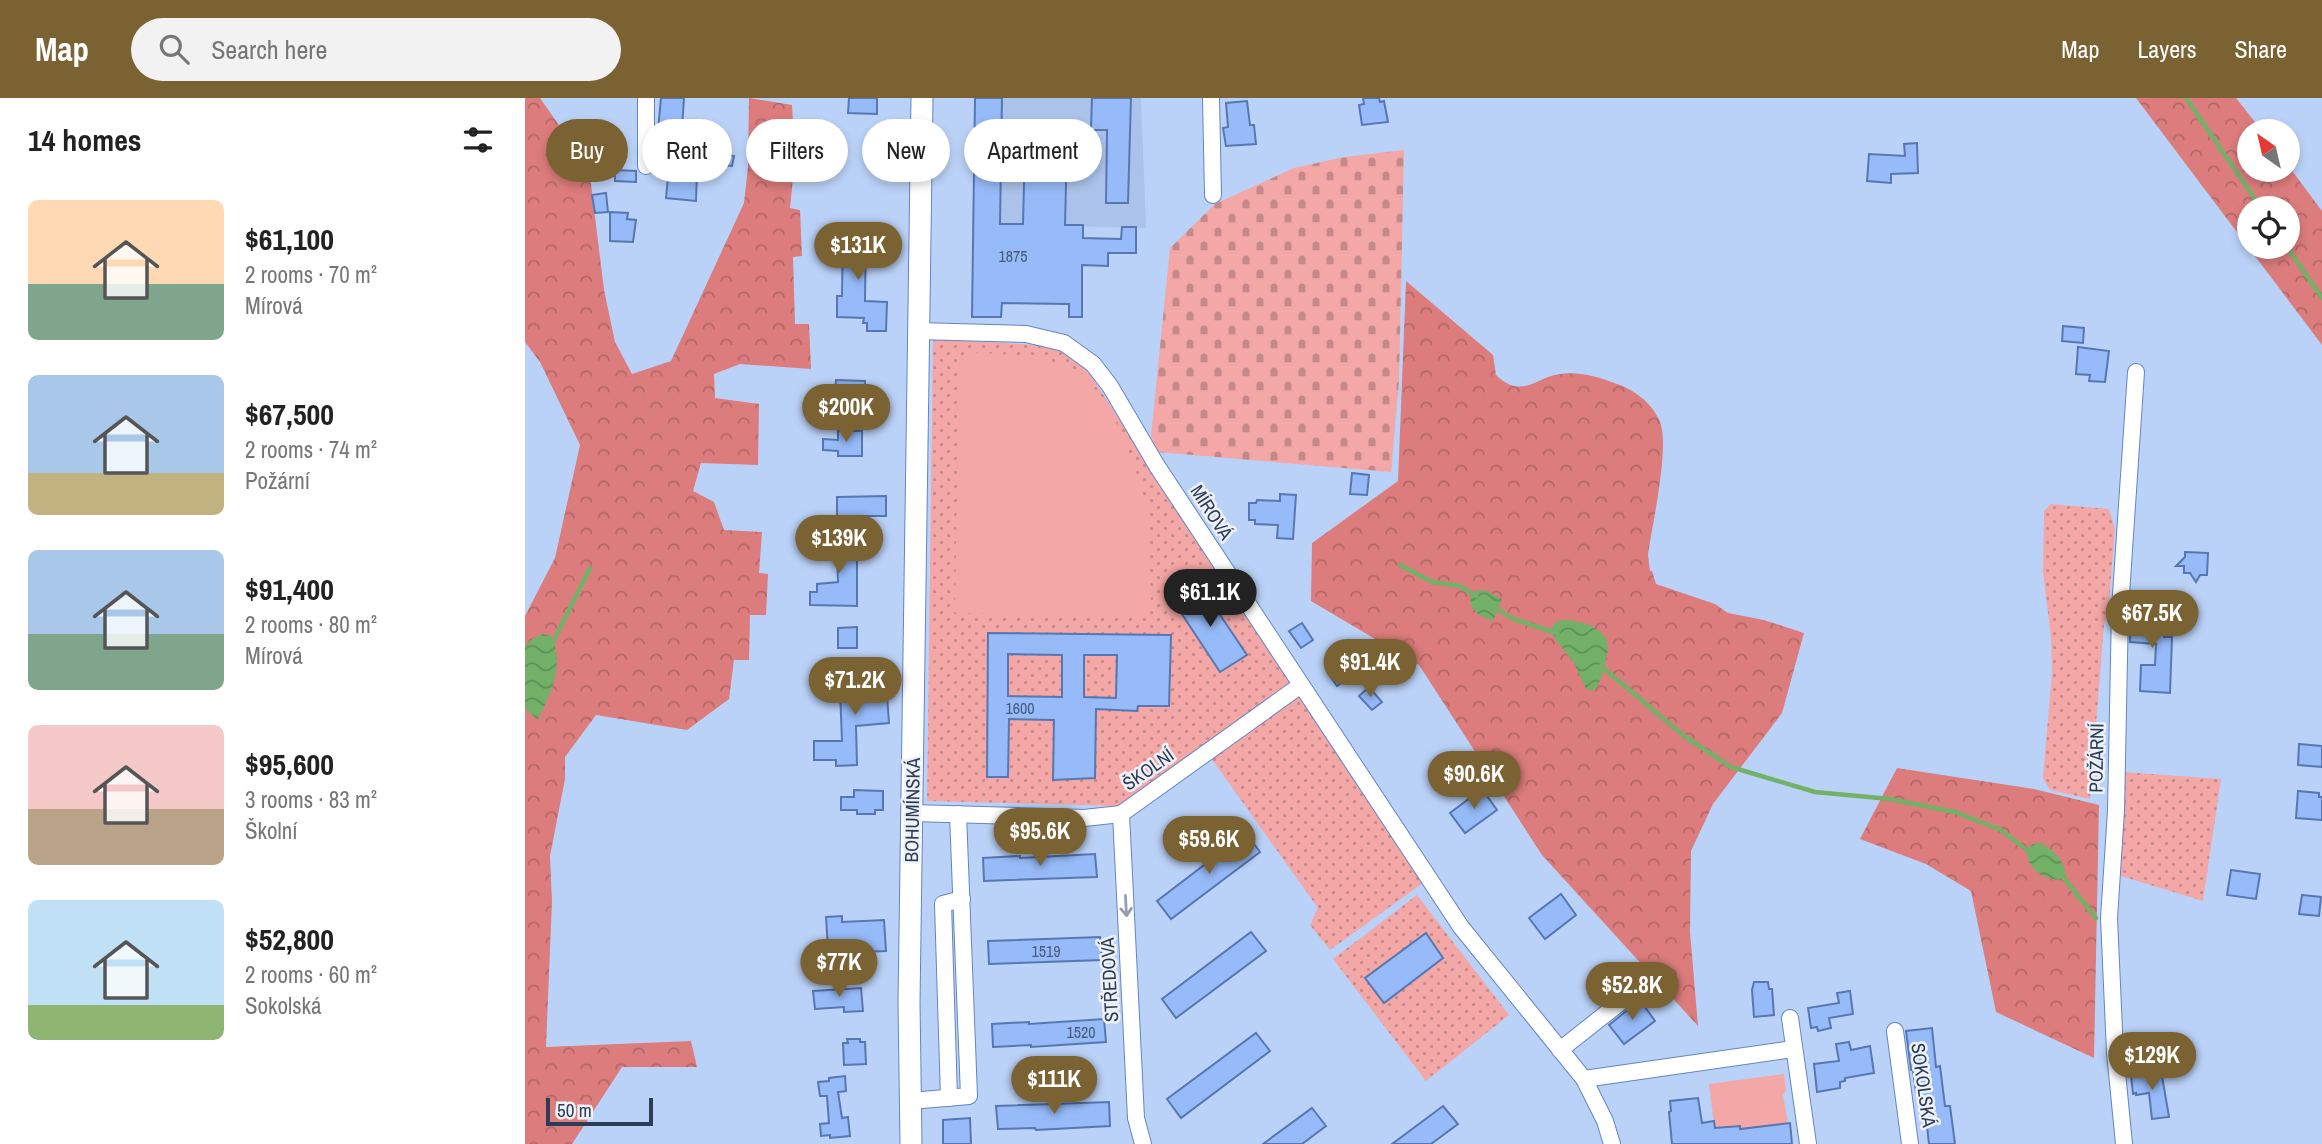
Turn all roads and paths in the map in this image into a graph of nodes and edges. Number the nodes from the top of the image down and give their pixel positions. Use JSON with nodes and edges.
{"nodes":[{"id":1,"x":646,"y":98,"type":"edge"},
{"id":2,"x":922,"y":98,"type":"edge"},
{"id":3,"x":1210,"y":98,"type":"edge"},
{"id":4,"x":646,"y":119,"type":"edge"},
{"id":5,"x":1213,"y":195,"type":"dead end"},
{"id":6,"x":918,"y":331,"type":"junction"},
{"id":7,"x":2136,"y":372,"type":"dead end"},
{"id":8,"x":1301,"y":685,"type":"junction"},
{"id":9,"x":912,"y":813,"type":"junction"},
{"id":10,"x":958,"y":814,"type":"junction"},
{"id":11,"x":1121,"y":814,"type":"junction"},
{"id":12,"x":1632,"y":993,"type":"dead end"},
{"id":13,"x":1790,"y":1018,"type":"dead end"},
{"id":14,"x":1895,"y":1031,"type":"dead end"},
{"id":15,"x":1793,"y":1049,"type":"junction"},
{"id":16,"x":1560,"y":1050,"type":"junction"},
{"id":17,"x":1584,"y":1079,"type":"junction"},
{"id":18,"x":911,"y":1101,"type":"junction"},
{"id":19,"x":911,"y":1144,"type":"edge"},
{"id":20,"x":1143,"y":1144,"type":"edge"},
{"id":21,"x":1612,"y":1144,"type":"edge"},
{"id":22,"x":1808,"y":1144,"type":"edge"},
{"id":23,"x":1910,"y":1144,"type":"edge"},
{"id":24,"x":2124,"y":1144,"type":"edge"}],
"edges":[{"from":1,"to":4,"type":"street"},
{"from":2,"to":6,"type":"main road","name":"BOHUMÍNSKÁ"},
{"from":3,"to":5,"type":"street"},
{"from":6,"to":8,"type":"street","name":"MÍROVÁ"},
{"from":6,"to":9,"type":"main road","name":"BOHUMÍNSKÁ"},
{"from":7,"to":24,"type":"street","name":"POŽÁRNÍ"},
{"from":8,"to":11,"type":"street","name":"ŠKOLNÍ"},
{"from":8,"to":16,"type":"street","name":"MÍROVÁ"},
{"from":9,"to":10,"type":"street","name":"ŠKOLNÍ"},
{"from":9,"to":18,"type":"main road","name":"BOHUMÍNSKÁ"},
{"from":10,"to":11,"type":"street","name":"ŠKOLNÍ"},
{"from":10,"to":18,"type":"street"},
{"from":11,"to":20,"type":"street","name":"STŘEDOVÁ","one_way":true},
{"from":12,"to":16,"type":"street"},
{"from":13,"to":15,"type":"street"},
{"from":14,"to":23,"type":"street","name":"SOKOLSKÁ"},
{"from":15,"to":17,"type":"street"},
{"from":15,"to":22,"type":"street"},
{"from":16,"to":17,"type":"street","name":"MÍROVÁ"},
{"from":17,"to":21,"type":"street","name":"MÍROVÁ"},
{"from":18,"to":19,"type":"main road","name":"BOHUMÍNSKÁ"}]}
